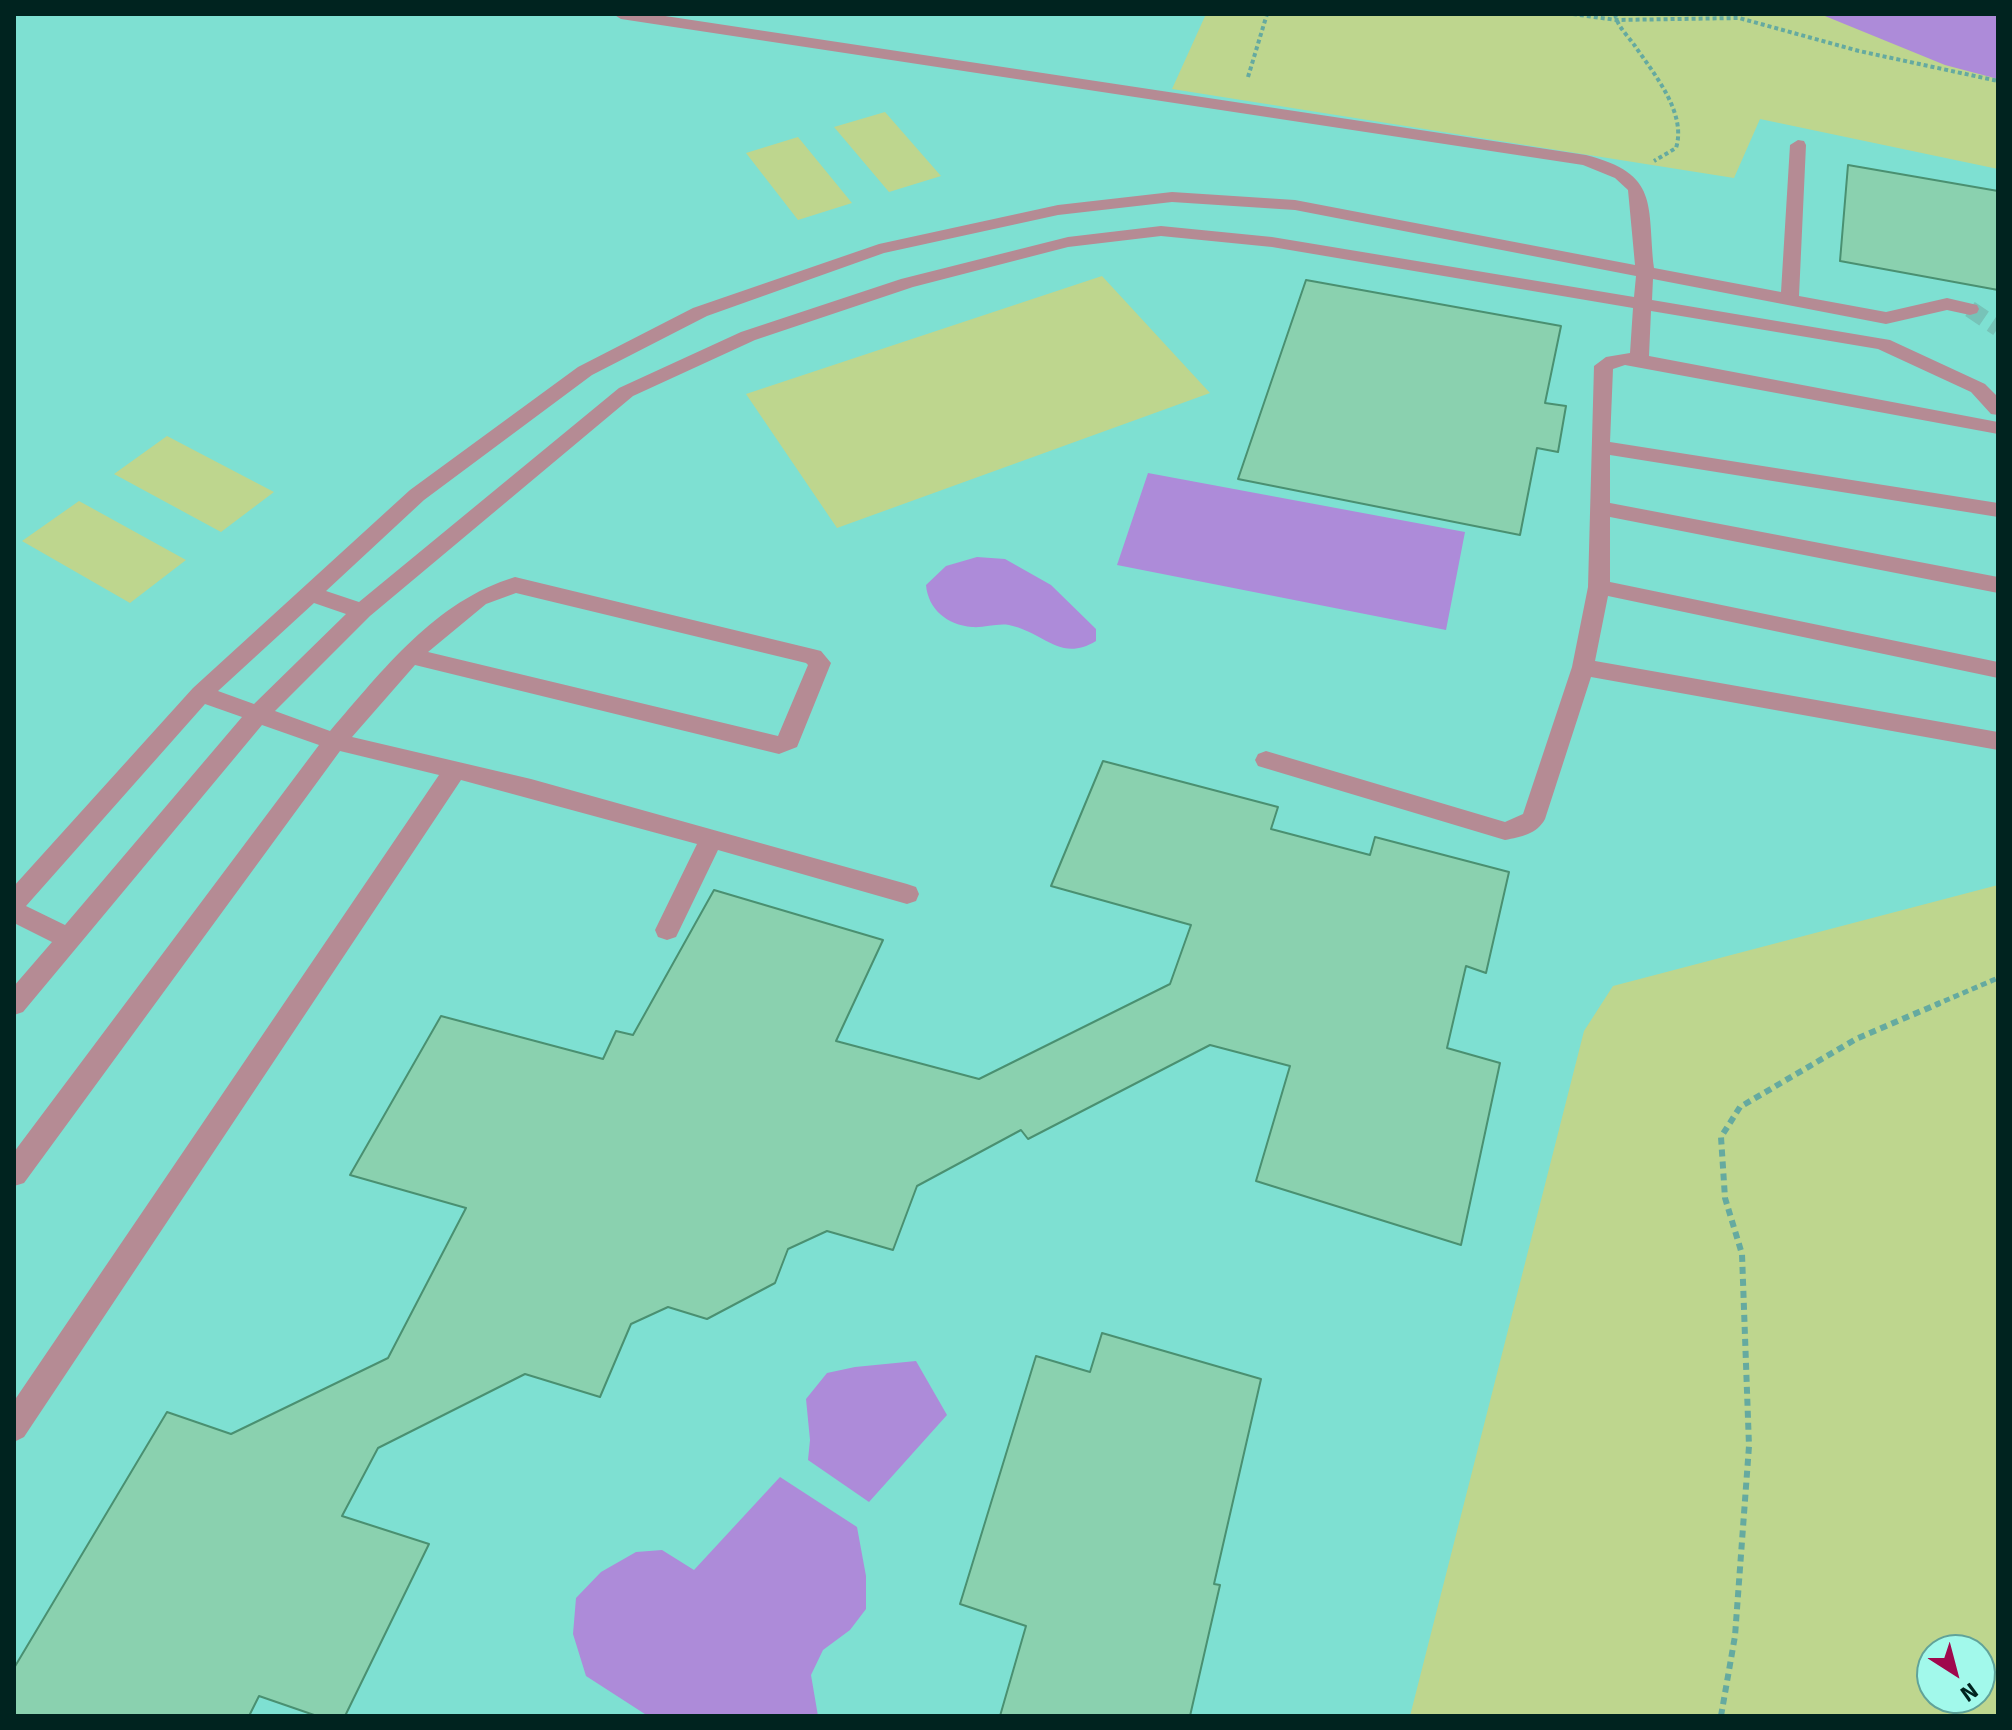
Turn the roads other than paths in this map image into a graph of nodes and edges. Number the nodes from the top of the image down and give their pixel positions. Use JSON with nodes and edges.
{"nodes":[{"id":1,"x":621,"y":14,"type":"edge"},
{"id":2,"x":1798,"y":145,"type":"dead end"},
{"id":3,"x":1645,"y":270,"type":"junction"},
{"id":4,"x":1790,"y":300,"type":"junction"},
{"id":5,"x":1642,"y":304,"type":"junction"},
{"id":6,"x":1970,"y":309,"type":"tunnel mouth"},
{"id":7,"x":1886,"y":318,"type":"junction"},
{"id":8,"x":637,"y":344,"type":"junction"},
{"id":9,"x":1883,"y":344,"type":"junction"},
{"id":10,"x":1639,"y":360,"type":"junction"},
{"id":11,"x":669,"y":373,"type":"junction"},
{"id":12,"x":1997,"y":405,"type":"edge"},
{"id":13,"x":1998,"y":428,"type":"edge"},
{"id":14,"x":1600,"y":447,"type":"junction"},
{"id":15,"x":1601,"y":508,"type":"junction"},
{"id":16,"x":1998,"y":510,"type":"edge"},
{"id":17,"x":1998,"y":585,"type":"edge"},
{"id":18,"x":1599,"y":587,"type":"junction"},
{"id":19,"x":309,"y":593,"type":"junction"},
{"id":20,"x":362,"y":611,"type":"junction"},
{"id":21,"x":410,"y":656,"type":"junction"},
{"id":22,"x":1583,"y":667,"type":"junction"},
{"id":23,"x":1998,"y":670,"type":"edge"},
{"id":24,"x":201,"y":694,"type":"junction"},
{"id":25,"x":259,"y":713,"type":"junction"},
{"id":26,"x":333,"y":741,"type":"junction"},
{"id":27,"x":1998,"y":741,"type":"edge"},
{"id":28,"x":1266,"y":760,"type":"dead end"},
{"id":29,"x":455,"y":770,"type":"junction"},
{"id":30,"x":711,"y":841,"type":"junction"},
{"id":31,"x":907,"y":894,"type":"dead end"},
{"id":32,"x":14,"y":903,"type":"edge"},
{"id":33,"x":14,"y":912,"type":"edge"},
{"id":34,"x":667,"y":930,"type":"dead end"},
{"id":35,"x":68,"y":938,"type":"junction"},
{"id":36,"x":14,"y":1004,"type":"edge"},
{"id":37,"x":14,"y":1174,"type":"edge"},
{"id":38,"x":14,"y":1427,"type":"edge"}],
"edges":[{"from":1,"to":3,"type":"street"},
{"from":2,"to":4,"type":"street"},
{"from":3,"to":4,"type":"street"},
{"from":3,"to":5,"type":"street"},
{"from":3,"to":8,"type":"street"},
{"from":4,"to":7,"type":"street"},
{"from":5,"to":9,"type":"street"},
{"from":5,"to":10,"type":"street"},
{"from":5,"to":11,"type":"street"},
{"from":6,"to":7,"type":"street"},
{"from":7,"to":9,"type":"street"},
{"from":8,"to":11,"type":"street"},
{"from":8,"to":19,"type":"street"},
{"from":9,"to":12,"type":"street"},
{"from":10,"to":13,"type":"street"},
{"from":10,"to":14,"type":"street"},
{"from":11,"to":20,"type":"street"},
{"from":14,"to":15,"type":"street"},
{"from":14,"to":16,"type":"street"},
{"from":15,"to":17,"type":"street"},
{"from":15,"to":18,"type":"street"},
{"from":18,"to":22,"type":"street"},
{"from":18,"to":23,"type":"street"},
{"from":19,"to":20,"type":"street"},
{"from":19,"to":24,"type":"street"},
{"from":20,"to":25,"type":"street"},
{"from":21,"to":21,"type":"street"},
{"from":21,"to":26,"type":"street"},
{"from":22,"to":27,"type":"street"},
{"from":22,"to":28,"type":"street"},
{"from":24,"to":25,"type":"street"},
{"from":24,"to":32,"type":"street"},
{"from":25,"to":26,"type":"street"},
{"from":25,"to":35,"type":"street"},
{"from":26,"to":29,"type":"street"},
{"from":26,"to":37,"type":"street"},
{"from":29,"to":30,"type":"street"},
{"from":29,"to":38,"type":"street"},
{"from":30,"to":31,"type":"street"},
{"from":30,"to":34,"type":"street"},
{"from":33,"to":35,"type":"street"},
{"from":35,"to":36,"type":"street"}]}
